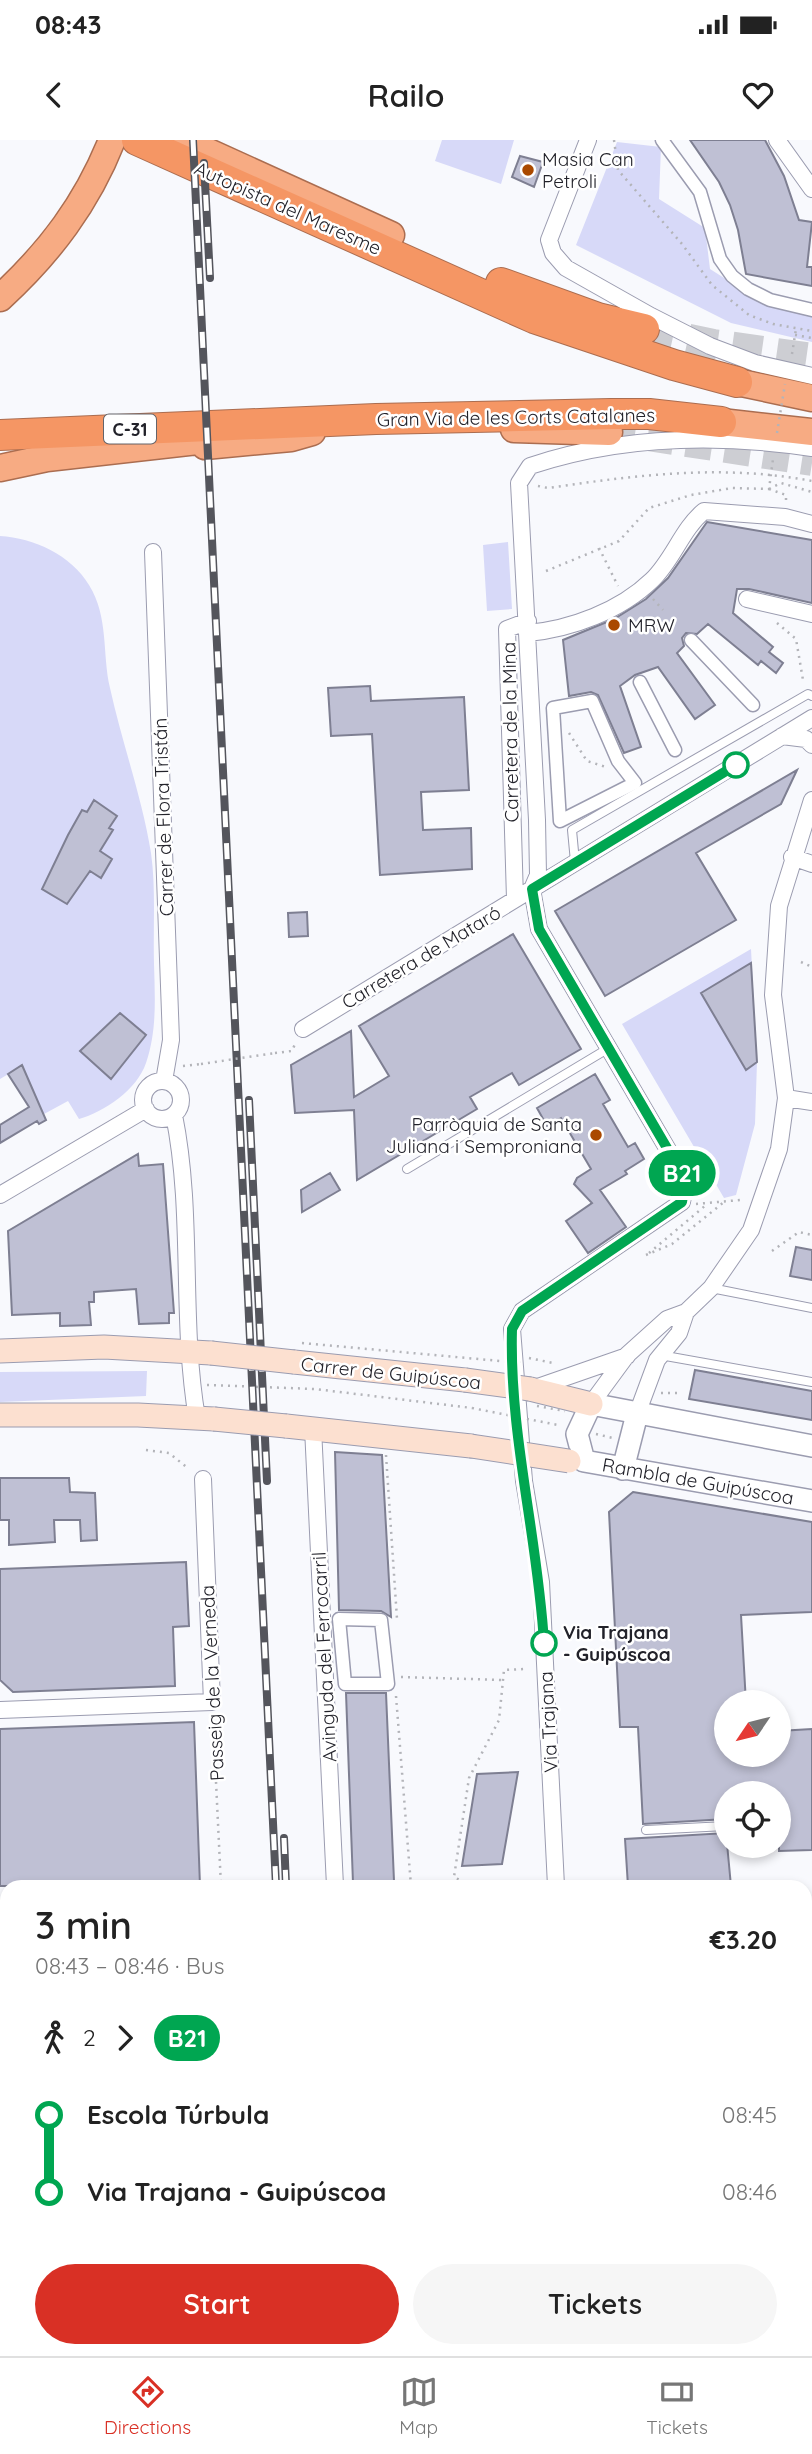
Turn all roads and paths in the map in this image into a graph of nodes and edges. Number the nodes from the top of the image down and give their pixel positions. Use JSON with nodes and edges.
{"nodes":[{"id":1,"x":112,"y":140,"type":"edge"},
{"id":2,"x":137,"y":140,"type":"edge"},
{"id":3,"x":182,"y":140,"type":"edge"},
{"id":4,"x":588,"y":140,"type":"edge"},
{"id":5,"x":614,"y":140,"type":"edge"},
{"id":6,"x":662,"y":140,"type":"edge"},
{"id":7,"x":777,"y":140,"type":"edge"},
{"id":8,"x":812,"y":189,"type":"edge"},
{"id":9,"x":396,"y":248,"type":"junction"},
{"id":10,"x":0,"y":298,"type":"edge"},
{"id":11,"x":812,"y":310,"type":"edge"},
{"id":12,"x":644,"y":329,"type":"tunnel mouth"},
{"id":13,"x":796,"y":329,"type":"junction"},
{"id":14,"x":812,"y":331,"type":"edge"},
{"id":15,"x":795,"y":335,"type":"junction"},
{"id":16,"x":812,"y":338,"type":"edge"},
{"id":17,"x":793,"y":350,"type":"dead end"},
{"id":18,"x":812,"y":376,"type":"edge"},
{"id":19,"x":737,"y":382,"type":"joint"},
{"id":20,"x":786,"y":384,"type":"dead end"},
{"id":21,"x":812,"y":398,"type":"edge"},
{"id":22,"x":376,"y":419,"type":"junction"},
{"id":23,"x":721,"y":422,"type":"joint"},
{"id":24,"x":345,"y":431,"type":"junction"},
{"id":25,"x":312,"y":432,"type":"junction"},
{"id":26,"x":609,"y":432,"type":"tunnel mouth"},
{"id":27,"x":812,"y":432,"type":"edge"},
{"id":28,"x":778,"y":433,"type":"dead end"},
{"id":29,"x":0,"y":435,"type":"edge"},
{"id":30,"x":812,"y":448,"type":"edge"},
{"id":31,"x":774,"y":452,"type":"dead end"},
{"id":32,"x":0,"y":468,"type":"edge"},
{"id":33,"x":771,"y":475,"type":"junction"},
{"id":34,"x":0,"y":479,"type":"edge"},
{"id":35,"x":812,"y":481,"type":"edge"},
{"id":36,"x":537,"y":486,"type":"dead end"},
{"id":37,"x":769,"y":489,"type":"junction"},
{"id":38,"x":812,"y":492,"type":"edge"},
{"id":39,"x":812,"y":524,"type":"edge"},
{"id":40,"x":599,"y":548,"type":"junction"},
{"id":41,"x":153,"y":552,"type":"dead end"},
{"id":42,"x":546,"y":571,"type":"dead end"},
{"id":43,"x":625,"y":600,"type":"junction"},
{"id":44,"x":747,"y":600,"type":"joint"},
{"id":45,"x":812,"y":614,"type":"edge"},
{"id":46,"x":528,"y":627,"type":"junction"},
{"id":47,"x":691,"y":640,"type":"dead end"},
{"id":48,"x":803,"y":680,"type":"dead end"},
{"id":49,"x":640,"y":682,"type":"dead end"},
{"id":50,"x":812,"y":696,"type":"edge"},
{"id":51,"x":753,"y":705,"type":"dead end"},
{"id":52,"x":554,"y":708,"type":"junction"},
{"id":53,"x":810,"y":731,"type":"edge"},
{"id":54,"x":675,"y":750,"type":"dead end"},
{"id":55,"x":629,"y":775,"type":"junction"},
{"id":56,"x":812,"y":800,"type":"edge"},
{"id":57,"x":537,"y":856,"type":"junction"},
{"id":58,"x":792,"y":857,"type":"junction"},
{"id":59,"x":575,"y":863,"type":"junction"},
{"id":60,"x":812,"y":864,"type":"edge"},
{"id":61,"x":513,"y":870,"type":"junction"},
{"id":62,"x":532,"y":889,"type":"junction"},
{"id":63,"x":515,"y":900,"type":"junction"},
{"id":64,"x":801,"y":962,"type":"dead end"},
{"id":65,"x":812,"y":967,"type":"edge"},
{"id":66,"x":303,"y":1029,"type":"joint"},
{"id":67,"x":609,"y":1048,"type":"junction"},
{"id":68,"x":201,"y":1064,"type":"dead end"},
{"id":69,"x":164,"y":1081,"type":"junction"},
{"id":70,"x":786,"y":1098,"type":"junction"},
{"id":71,"x":812,"y":1102,"type":"edge"},
{"id":72,"x":146,"y":1109,"type":"junction"},
{"id":73,"x":174,"y":1115,"type":"junction"},
{"id":74,"x":407,"y":1168,"type":"dead end"},
{"id":75,"x":0,"y":1195,"type":"edge"},
{"id":76,"x":740,"y":1200,"type":"dead end"},
{"id":77,"x":724,"y":1202,"type":"junction"},
{"id":78,"x":812,"y":1235,"type":"edge"},
{"id":79,"x":772,"y":1251,"type":"dead end"},
{"id":80,"x":711,"y":1288,"type":"junction"},
{"id":81,"x":812,"y":1308,"type":"edge"},
{"id":82,"x":686,"y":1312,"type":"junction"},
{"id":83,"x":0,"y":1351,"type":"edge"},
{"id":84,"x":200,"y":1352,"type":"junction"},
{"id":85,"x":295,"y":1352,"type":"junction"},
{"id":86,"x":518,"y":1355,"type":"dead end"},
{"id":87,"x":660,"y":1355,"type":"junction"},
{"id":88,"x":627,"y":1356,"type":"junction"},
{"id":89,"x":522,"y":1363,"type":"dead end"},
{"id":90,"x":564,"y":1365,"type":"dead end"},
{"id":91,"x":812,"y":1382,"type":"edge"},
{"id":92,"x":200,"y":1384,"type":"dead end"},
{"id":93,"x":544,"y":1388,"type":"junction"},
{"id":94,"x":662,"y":1393,"type":"dead end"},
{"id":95,"x":682,"y":1393,"type":"dead end"},
{"id":96,"x":591,"y":1404,"type":"junction"},
{"id":97,"x":637,"y":1414,"type":"junction"},
{"id":98,"x":0,"y":1415,"type":"edge"},
{"id":99,"x":206,"y":1418,"type":"junction"},
{"id":100,"x":558,"y":1425,"type":"dead end"},
{"id":101,"x":313,"y":1428,"type":"junction"},
{"id":102,"x":584,"y":1431,"type":"dead end"},
{"id":103,"x":620,"y":1439,"type":"dead end"},
{"id":104,"x":812,"y":1446,"type":"edge"},
{"id":105,"x":146,"y":1450,"type":"dead end"},
{"id":106,"x":386,"y":1451,"type":"dead end"},
{"id":107,"x":577,"y":1461,"type":"junction"},
{"id":108,"x":623,"y":1469,"type":"junction"},
{"id":109,"x":203,"y":1479,"type":"joint"},
{"id":110,"x":812,"y":1501,"type":"edge"},
{"id":111,"x":397,"y":1628,"type":"dead end"},
{"id":112,"x":524,"y":1669,"type":"dead end"},
{"id":113,"x":503,"y":1680,"type":"junction"},
{"id":114,"x":393,"y":1684,"type":"junction"},
{"id":115,"x":212,"y":1702,"type":"junction"},
{"id":116,"x":0,"y":1710,"type":"edge"},
{"id":117,"x":714,"y":1827,"type":"edge"},
{"id":118,"x":646,"y":1830,"type":"dead end"},
{"id":119,"x":221,"y":1880,"type":"edge"},
{"id":120,"x":335,"y":1880,"type":"edge"},
{"id":121,"x":410,"y":1880,"type":"edge"},
{"id":122,"x":460,"y":1880,"type":"edge"},
{"id":123,"x":556,"y":1880,"type":"edge"}],
"edges":[{"from":1,"to":10,"type":"highway"},
{"from":2,"to":9,"type":"highway","name":"Autopista del Maresme"},
{"from":3,"to":9,"type":"highway"},
{"from":4,"to":18,"type":"street"},
{"from":5,"to":13,"type":"path"},
{"from":6,"to":11,"type":"street"},
{"from":7,"to":8,"type":"street"},
{"from":9,"to":12,"type":"highway"},
{"from":9,"to":19,"type":"highway"},
{"from":13,"to":14,"type":"path"},
{"from":13,"to":15,"type":"path"},
{"from":15,"to":16,"type":"path"},
{"from":15,"to":17,"type":"path"},
{"from":19,"to":21,"type":"highway"},
{"from":20,"to":28,"type":"path","bridge":true},
{"from":22,"to":23,"type":"highway","name":"Gran Via de les Corts Catalanes","number":"C-31"},
{"from":22,"to":24,"type":"highway"},
{"from":22,"to":29,"type":"highway","name":"Gran Via de les Corts Catalanes","number":"C-31"},
{"from":23,"to":27,"type":"highway","name":"Gran Via de les Corts Catalanes","number":"C-31"},
{"from":24,"to":25,"type":"highway"},
{"from":24,"to":26,"type":"highway"},
{"from":25,"to":32,"type":"highway","number":"C-31"},
{"from":25,"to":34,"type":"highway"},
{"from":30,"to":46,"type":"street","name":"Carretera de la Mina"},
{"from":31,"to":33,"type":"path"},
{"from":33,"to":35,"type":"path"},
{"from":33,"to":36,"type":"path"},
{"from":33,"to":37,"type":"path"},
{"from":37,"to":38,"type":"path"},
{"from":37,"to":40,"type":"path"},
{"from":39,"to":43,"type":"street"},
{"from":40,"to":42,"type":"path"},
{"from":40,"to":43,"type":"path"},
{"from":41,"to":69,"type":"street","name":"Carrer de Flora Tristán"},
{"from":43,"to":46,"type":"street"},
{"from":44,"to":45,"type":"street"},
{"from":44,"to":48,"type":"path"},
{"from":46,"to":57,"type":"street","name":"Via Trajana"},
{"from":46,"to":61,"type":"street","name":"Carretera de la Mina"},
{"from":47,"to":51,"type":"street"},
{"from":49,"to":54,"type":"street"},
{"from":50,"to":59,"type":"lane"},
{"from":52,"to":55,"type":"path"},
{"from":52,"to":55,"type":"street"},
{"from":52,"to":55,"type":"street"},
{"from":53,"to":59,"type":"street","name":"Carretera de Mataró"},
{"from":56,"to":58,"type":"street"},
{"from":57,"to":61,"type":"street"},
{"from":57,"to":62,"type":"street","name":"Via Trajana"},
{"from":58,"to":60,"type":"street"},
{"from":58,"to":70,"type":"street"},
{"from":59,"to":62,"type":"street","name":"Carretera de Mataró"},
{"from":61,"to":63,"type":"street","name":"Carretera de la Mina"},
{"from":62,"to":63,"type":"street","name":"Carretera de Mataró"},
{"from":62,"to":67,"type":"street","name":"Via Trajana"},
{"from":63,"to":66,"type":"street","name":"Carretera de Mataró"},
{"from":64,"to":65,"type":"path"},
{"from":66,"to":68,"type":"path","bridge":true},
{"from":67,"to":74,"type":"lane"},
{"from":67,"to":123,"type":"street","name":"Via Trajana"},
{"from":69,"to":72,"type":"street"},
{"from":69,"to":73,"type":"street"},
{"from":70,"to":71,"type":"street"},
{"from":70,"to":80,"type":"street"},
{"from":72,"to":73,"type":"street"},
{"from":72,"to":75,"type":"street"},
{"from":73,"to":84,"type":"street"},
{"from":76,"to":77,"type":"path"},
{"from":77,"to":77,"type":"path"},
{"from":78,"to":79,"type":"path"},
{"from":80,"to":81,"type":"lane"},
{"from":80,"to":82,"type":"street"},
{"from":82,"to":87,"type":"street"},
{"from":82,"to":88,"type":"street"},
{"from":83,"to":84,"type":"main road","name":"Carrer de Guipúscoa"},
{"from":84,"to":85,"type":"main road","name":"Carrer de Guipúscoa","bridge":true},
{"from":84,"to":99,"type":"street"},
{"from":85,"to":89,"type":"path","bridge":true},
{"from":85,"to":93,"type":"main road","name":"Carrer de Guipúscoa","bridge":true},
{"from":86,"to":90,"type":"path"},
{"from":87,"to":91,"type":"lane"},
{"from":87,"to":97,"type":"street"},
{"from":88,"to":93,"type":"street"},
{"from":88,"to":96,"type":"street"},
{"from":92,"to":100,"type":"path","bridge":true},
{"from":93,"to":96,"type":"main road","name":"Carrer de Guipúscoa"},
{"from":94,"to":95,"type":"path"},
{"from":96,"to":97,"type":"street"},
{"from":96,"to":107,"type":"street"},
{"from":97,"to":104,"type":"street"},
{"from":97,"to":108,"type":"street"},
{"from":98,"to":99,"type":"main road"},
{"from":99,"to":101,"type":"main road","bridge":true},
{"from":101,"to":107,"type":"main road","bridge":true},
{"from":101,"to":120,"type":"street","name":"Avinguda del Ferrocarril"},
{"from":102,"to":103,"type":"path"},
{"from":105,"to":109,"type":"path"},
{"from":106,"to":111,"type":"path"},
{"from":107,"to":108,"type":"street","name":"Rambla de Guipúscoa"},
{"from":108,"to":110,"type":"street","name":"Rambla de Guipúscoa"},
{"from":109,"to":115,"type":"street","name":"Passeig de la Verneda"},
{"from":112,"to":113,"type":"path"},
{"from":113,"to":114,"type":"path"},
{"from":113,"to":122,"type":"path"},
{"from":114,"to":114,"type":"street"},
{"from":114,"to":121,"type":"path"},
{"from":115,"to":116,"type":"street"},
{"from":115,"to":119,"type":"path","name":"Passeig de la Verneda"},
{"from":117,"to":118,"type":"lane"}]}
